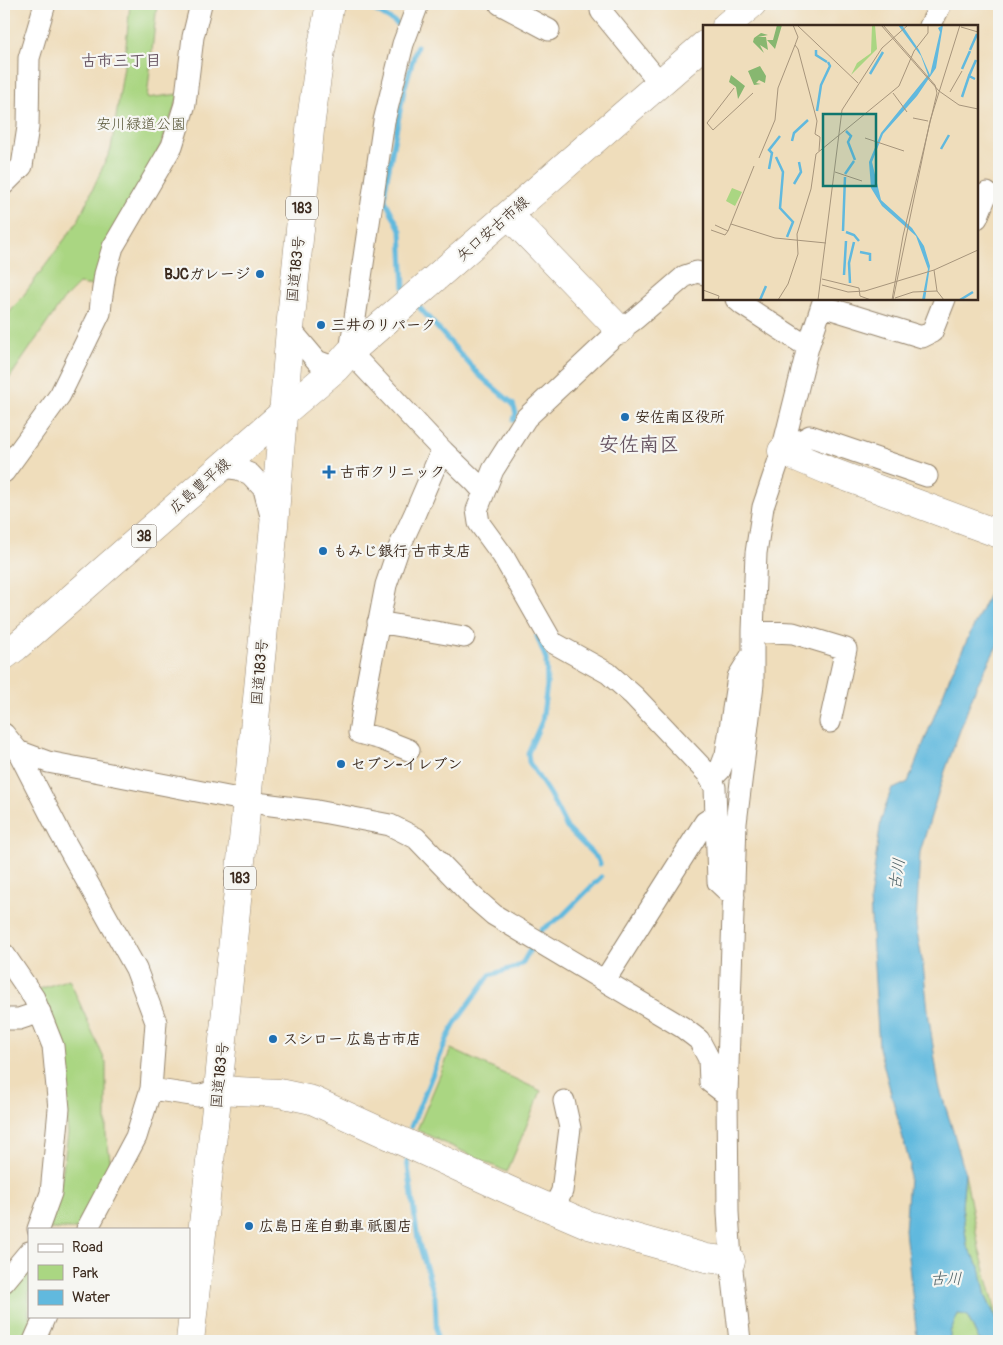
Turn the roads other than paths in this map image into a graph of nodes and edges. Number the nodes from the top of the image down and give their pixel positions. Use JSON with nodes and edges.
{"nodes":[{"id":1,"x":45,"y":4,"type":"edge"},
{"id":2,"x":201,"y":4,"type":"edge"},
{"id":3,"x":330,"y":4,"type":"edge"},
{"id":4,"x":418,"y":4,"type":"edge"},
{"id":5,"x":500,"y":4,"type":"edge"},
{"id":6,"x":752,"y":4,"type":"edge"},
{"id":7,"x":941,"y":4,"type":"edge"},
{"id":8,"x":601,"y":11,"type":"dead end"},
{"id":9,"x":727,"y":25,"type":"edge"},
{"id":10,"x":930,"y":25,"type":"edge"},
{"id":11,"x":549,"y":30,"type":"dead end"},
{"id":12,"x":703,"y":46,"type":"edge"},
{"id":13,"x":660,"y":83,"type":"junction"},
{"id":14,"x":4,"y":184,"type":"edge"},
{"id":15,"x":986,"y":193,"type":"dead end"},
{"id":16,"x":509,"y":215,"type":"junction"},
{"id":17,"x":978,"y":215,"type":"edge"},
{"id":18,"x":702,"y":267,"type":"edge"},
{"id":19,"x":737,"y":300,"type":"edge"},
{"id":20,"x":945,"y":300,"type":"edge"},
{"id":21,"x":823,"y":303,"type":"edge"},
{"id":22,"x":290,"y":329,"type":"junction"},
{"id":23,"x":620,"y":330,"type":"junction"},
{"id":24,"x":808,"y":347,"type":"junction"},
{"id":25,"x":343,"y":360,"type":"junction"},
{"id":26,"x":282,"y":414,"type":"junction"},
{"id":27,"x":442,"y":450,"type":"junction"},
{"id":28,"x":782,"y":452,"type":"junction"},
{"id":29,"x":223,"y":467,"type":"junction"},
{"id":30,"x":4,"y":472,"type":"edge"},
{"id":31,"x":927,"y":476,"type":"dead end"},
{"id":32,"x":480,"y":487,"type":"junction"},
{"id":33,"x":274,"y":526,"type":"junction"},
{"id":34,"x":999,"y":534,"type":"edge"},
{"id":35,"x":378,"y":622,"type":"junction"},
{"id":36,"x":753,"y":631,"type":"junction"},
{"id":37,"x":464,"y":637,"type":"dead end"},
{"id":38,"x":753,"y":654,"type":"junction"},
{"id":39,"x":4,"y":656,"type":"edge"},
{"id":40,"x":830,"y":722,"type":"dead end"},
{"id":41,"x":4,"y":734,"type":"edge"},
{"id":42,"x":409,"y":750,"type":"dead end"},
{"id":43,"x":18,"y":751,"type":"junction"},
{"id":44,"x":711,"y":780,"type":"junction"},
{"id":45,"x":248,"y":800,"type":"junction"},
{"id":46,"x":716,"y":815,"type":"junction"},
{"id":47,"x":734,"y":897,"type":"junction"},
{"id":48,"x":4,"y":954,"type":"edge"},
{"id":49,"x":605,"y":980,"type":"junction"},
{"id":50,"x":40,"y":1012,"type":"junction"},
{"id":51,"x":4,"y":1019,"type":"edge"},
{"id":52,"x":151,"y":1089,"type":"junction"},
{"id":53,"x":218,"y":1090,"type":"junction"},
{"id":54,"x":728,"y":1094,"type":"junction"},
{"id":55,"x":564,"y":1101,"type":"dead end"},
{"id":56,"x":553,"y":1210,"type":"junction"},
{"id":57,"x":38,"y":1228,"type":"edge"},
{"id":58,"x":88,"y":1228,"type":"edge"},
{"id":59,"x":28,"y":1253,"type":"edge"},
{"id":60,"x":731,"y":1261,"type":"junction"},
{"id":61,"x":4,"y":1282,"type":"edge"},
{"id":62,"x":44,"y":1318,"type":"edge"},
{"id":63,"x":34,"y":1341,"type":"edge"},
{"id":64,"x":190,"y":1341,"type":"edge"},
{"id":65,"x":740,"y":1341,"type":"edge"}],
"edges":[{"from":1,"to":14,"type":"street"},
{"from":2,"to":30,"type":"street"},
{"from":3,"to":22,"type":"main road","name":"国道183号","number":"183"},
{"from":4,"to":25,"type":"street"},
{"from":5,"to":11,"type":"street"},
{"from":6,"to":9,"type":"main road"},
{"from":7,"to":10,"type":"street"},
{"from":8,"to":13,"type":"street"},
{"from":12,"to":13,"type":"main road","name":"矢口安古市線"},
{"from":13,"to":16,"type":"main road","name":"矢口安古市線"},
{"from":15,"to":17,"type":"street"},
{"from":16,"to":23,"type":"main road"},
{"from":16,"to":25,"type":"main road","name":"矢口安古市線"},
{"from":18,"to":23,"type":"street"},
{"from":19,"to":24,"type":"street"},
{"from":20,"to":21,"type":"street"},
{"from":21,"to":24,"type":"street"},
{"from":22,"to":25,"type":"street"},
{"from":22,"to":26,"type":"main road","name":"国道183号","number":"183"},
{"from":23,"to":32,"type":"street"},
{"from":24,"to":28,"type":"street"},
{"from":25,"to":26,"type":"main road","name":"矢口安古市線"},
{"from":25,"to":27,"type":"street"},
{"from":26,"to":29,"type":"main road","name":"広島豊平線","number":"38"},
{"from":26,"to":33,"type":"main road","name":"国道183号","number":"183"},
{"from":27,"to":32,"type":"street"},
{"from":27,"to":35,"type":"street"},
{"from":28,"to":31,"type":"street"},
{"from":28,"to":34,"type":"main road"},
{"from":28,"to":36,"type":"street"},
{"from":29,"to":33,"type":"street"},
{"from":29,"to":39,"type":"main road","name":"広島豊平線","number":"38"},
{"from":32,"to":44,"type":"street"},
{"from":33,"to":45,"type":"main road","name":"国道183号","number":"183"},
{"from":35,"to":37,"type":"street"},
{"from":35,"to":42,"type":"street"},
{"from":36,"to":38,"type":"street"},
{"from":36,"to":40,"type":"street"},
{"from":38,"to":44,"type":"street"},
{"from":38,"to":47,"type":"street"},
{"from":41,"to":43,"type":"street"},
{"from":43,"to":45,"type":"street"},
{"from":43,"to":52,"type":"street"},
{"from":44,"to":46,"type":"street"},
{"from":45,"to":49,"type":"street"},
{"from":45,"to":53,"type":"main road","name":"国道183号","number":"183"},
{"from":46,"to":47,"type":"street"},
{"from":46,"to":49,"type":"street"},
{"from":47,"to":54,"type":"street"},
{"from":48,"to":50,"type":"street"},
{"from":49,"to":54,"type":"street"},
{"from":50,"to":51,"type":"street"},
{"from":50,"to":57,"type":"street"},
{"from":52,"to":53,"type":"street"},
{"from":52,"to":58,"type":"street"},
{"from":53,"to":56,"type":"main road"},
{"from":53,"to":64,"type":"main road","name":"国道183号","number":"183"},
{"from":54,"to":60,"type":"street"},
{"from":55,"to":56,"type":"street"},
{"from":56,"to":60,"type":"main road"},
{"from":59,"to":61,"type":"street"},
{"from":60,"to":65,"type":"street"},
{"from":62,"to":63,"type":"street"}]}
